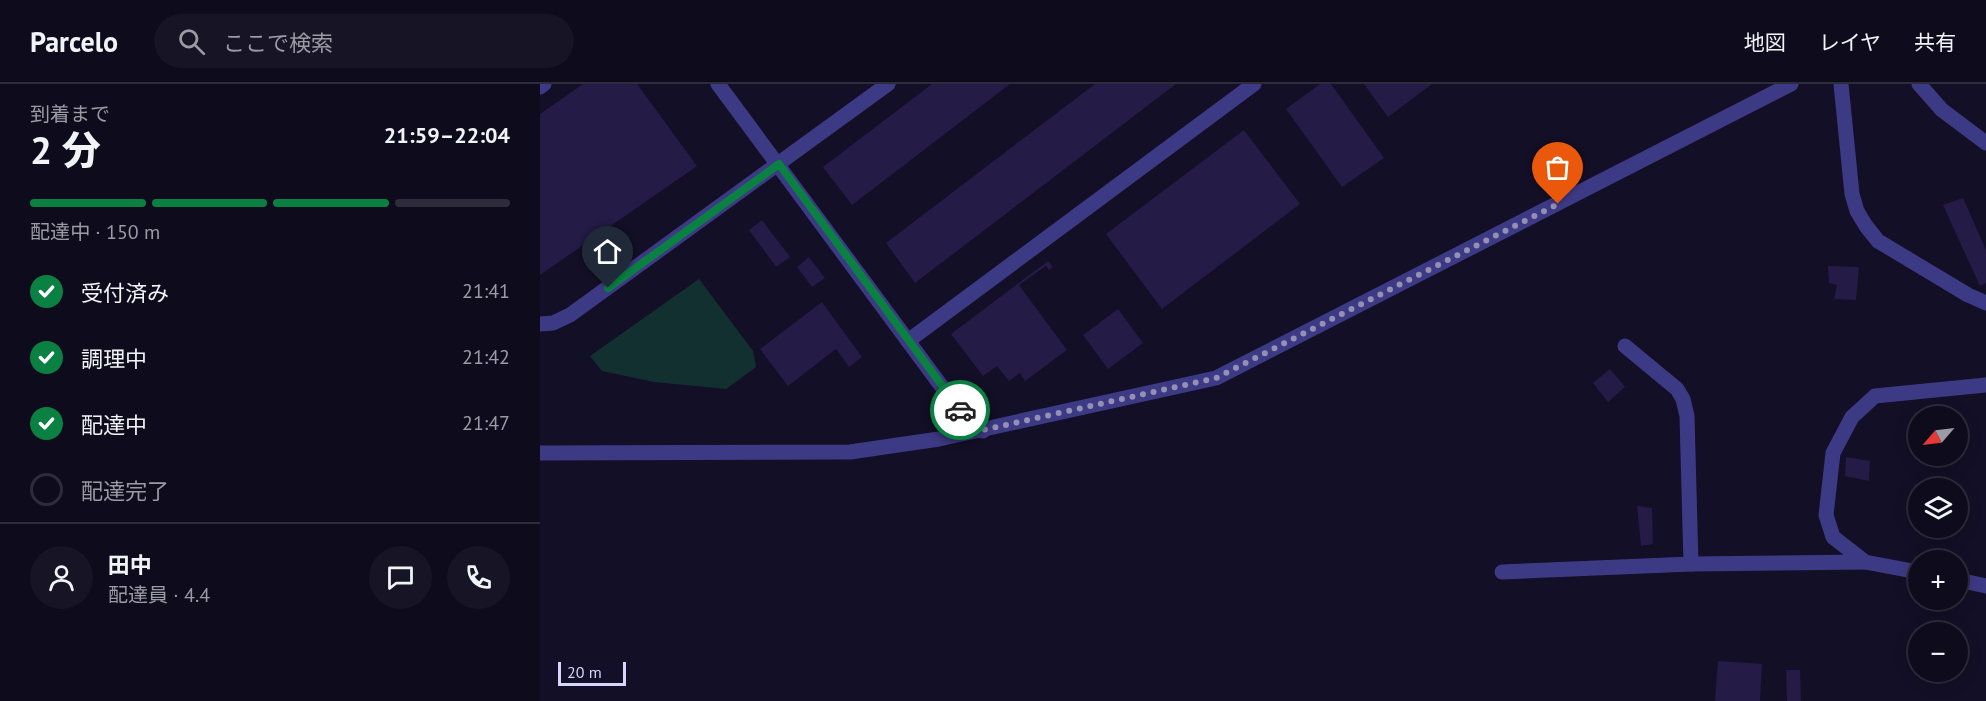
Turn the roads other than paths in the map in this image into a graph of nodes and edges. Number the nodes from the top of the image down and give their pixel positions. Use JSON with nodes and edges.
{"nodes":[{"id":1,"x":544,"y":84,"type":"edge"},
{"id":2,"x":718,"y":84,"type":"edge"},
{"id":3,"x":888,"y":84,"type":"edge"},
{"id":4,"x":1254,"y":84,"type":"edge"},
{"id":5,"x":1791,"y":84,"type":"edge"},
{"id":6,"x":1841,"y":84,"type":"edge"},
{"id":7,"x":1919,"y":84,"type":"edge"},
{"id":8,"x":540,"y":87,"type":"edge"},
{"id":9,"x":1986,"y":142,"type":"edge"},
{"id":10,"x":779,"y":164,"type":"junction"},
{"id":11,"x":1985,"y":302,"type":"edge"},
{"id":12,"x":540,"y":324,"type":"edge"},
{"id":13,"x":908,"y":341,"type":"junction"},
{"id":14,"x":1625,"y":346,"type":"dead end"},
{"id":15,"x":1986,"y":384,"type":"edge"},
{"id":16,"x":983,"y":430,"type":"junction"},
{"id":17,"x":540,"y":453,"type":"edge"},
{"id":18,"x":1865,"y":562,"type":"junction"},
{"id":19,"x":1691,"y":564,"type":"junction"},
{"id":20,"x":1908,"y":570,"type":"edge"},
{"id":21,"x":1502,"y":572,"type":"dead end"},
{"id":22,"x":1968,"y":582,"type":"edge"},
{"id":23,"x":1986,"y":586,"type":"edge"}],
"edges":[{"from":1,"to":8,"type":"lane"},
{"from":2,"to":10,"type":"lane"},
{"from":3,"to":10,"type":"lane"},
{"from":4,"to":13,"type":"lane"},
{"from":5,"to":16,"type":"lane"},
{"from":6,"to":11,"type":"lane"},
{"from":7,"to":9,"type":"lane"},
{"from":10,"to":12,"type":"lane"},
{"from":10,"to":13,"type":"lane"},
{"from":13,"to":16,"type":"lane"},
{"from":14,"to":19,"type":"lane"},
{"from":15,"to":18,"type":"lane"},
{"from":16,"to":17,"type":"lane"},
{"from":18,"to":19,"type":"lane"},
{"from":18,"to":20,"type":"lane"},
{"from":19,"to":21,"type":"lane"},
{"from":22,"to":23,"type":"lane"}]}
